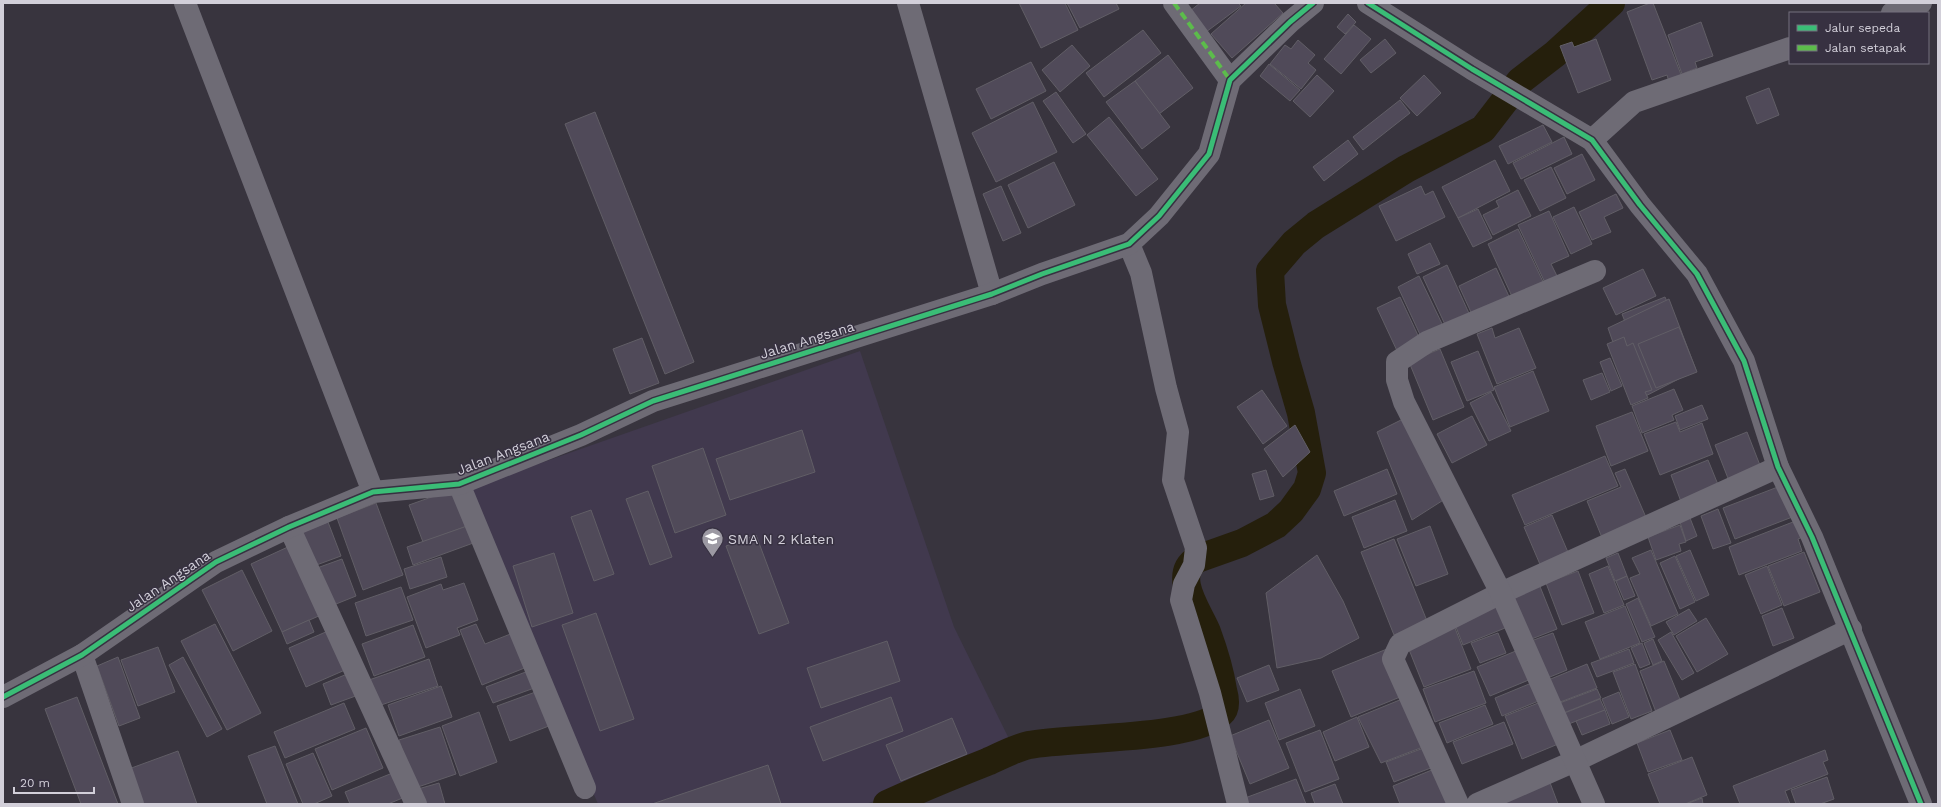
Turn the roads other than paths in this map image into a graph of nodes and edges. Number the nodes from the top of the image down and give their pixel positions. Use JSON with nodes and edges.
{"nodes":[{"id":1,"x":185,"y":3,"type":"edge"},
{"id":2,"x":908,"y":3,"type":"edge"},
{"id":3,"x":1174,"y":3,"type":"edge"},
{"id":4,"x":1313,"y":3,"type":"edge"},
{"id":5,"x":1368,"y":3,"type":"edge"},
{"id":6,"x":1921,"y":3,"type":"edge"},
{"id":7,"x":1895,"y":12,"type":"edge"},
{"id":8,"x":1789,"y":48,"type":"edge"},
{"id":9,"x":1230,"y":80,"type":"junction"},
{"id":10,"x":1592,"y":140,"type":"junction"},
{"id":11,"x":1129,"y":244,"type":"junction"},
{"id":12,"x":1595,"y":271,"type":"dead end"},
{"id":13,"x":992,"y":294,"type":"junction"},
{"id":14,"x":1778,"y":467,"type":"junction"},
{"id":15,"x":458,"y":484,"type":"junction"},
{"id":16,"x":373,"y":492,"type":"junction"},
{"id":17,"x":289,"y":527,"type":"junction"},
{"id":18,"x":1501,"y":593,"type":"junction"},
{"id":19,"x":1851,"y":629,"type":"junction"},
{"id":20,"x":82,"y":655,"type":"junction"},
{"id":21,"x":3,"y":697,"type":"edge"},
{"id":22,"x":1575,"y":762,"type":"junction"},
{"id":23,"x":585,"y":788,"type":"dead end"},
{"id":24,"x":133,"y":804,"type":"edge"},
{"id":25,"x":416,"y":804,"type":"edge"},
{"id":26,"x":1238,"y":804,"type":"edge"},
{"id":27,"x":1458,"y":804,"type":"edge"},
{"id":28,"x":1477,"y":804,"type":"edge"},
{"id":29,"x":1594,"y":804,"type":"edge"},
{"id":30,"x":1921,"y":804,"type":"edge"}],
"edges":[{"from":1,"to":16,"type":"street"},
{"from":2,"to":13,"type":"street"},
{"from":3,"to":9,"type":"street"},
{"from":4,"to":9,"type":"street"},
{"from":5,"to":10,"type":"street"},
{"from":6,"to":7,"type":"street"},
{"from":8,"to":10,"type":"street"},
{"from":9,"to":11,"type":"street"},
{"from":10,"to":14,"type":"street"},
{"from":11,"to":13,"type":"street","name":"Jalan Angsana"},
{"from":11,"to":26,"type":"street"},
{"from":12,"to":18,"type":"street"},
{"from":13,"to":15,"type":"street","name":"Jalan Angsana"},
{"from":14,"to":18,"type":"street"},
{"from":14,"to":19,"type":"street"},
{"from":15,"to":16,"type":"street","name":"Jalan Angsana"},
{"from":15,"to":23,"type":"street"},
{"from":16,"to":17,"type":"street","name":"Jalan Angsana"},
{"from":17,"to":20,"type":"street","name":"Jalan Angsana"},
{"from":17,"to":25,"type":"street"},
{"from":18,"to":22,"type":"street"},
{"from":18,"to":27,"type":"street"},
{"from":19,"to":22,"type":"street"},
{"from":19,"to":30,"type":"street"},
{"from":20,"to":21,"type":"street","name":"Jalan Angsana"},
{"from":20,"to":24,"type":"street"},
{"from":22,"to":28,"type":"street"},
{"from":22,"to":29,"type":"street"}]}
